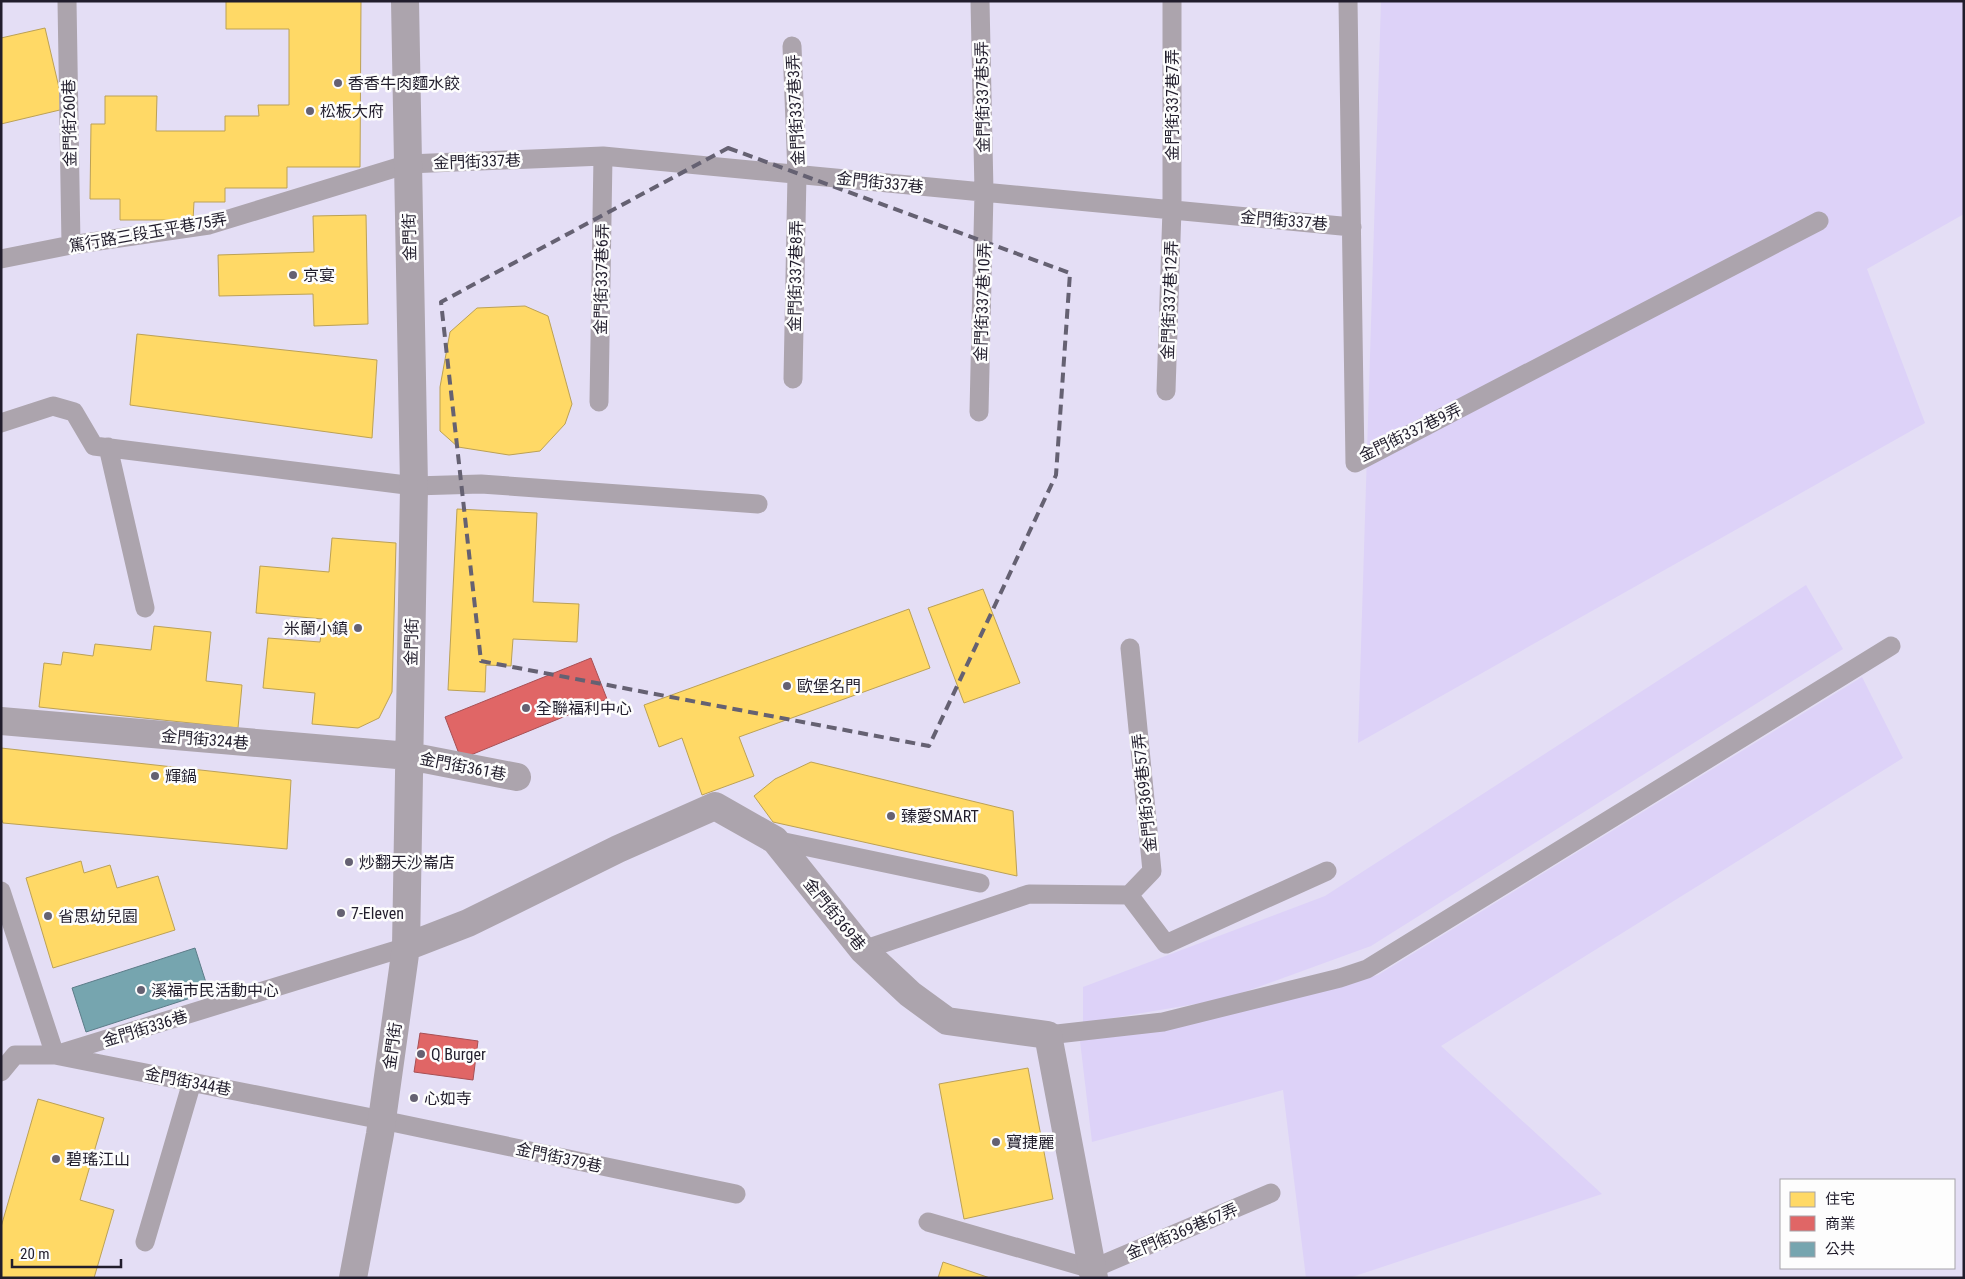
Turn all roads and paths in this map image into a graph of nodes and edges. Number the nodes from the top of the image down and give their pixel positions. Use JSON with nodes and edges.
{"nodes":[{"id":1,"x":67,"y":1,"type":"edge"},
{"id":2,"x":405,"y":1,"type":"edge"},
{"id":3,"x":980,"y":1,"type":"edge"},
{"id":4,"x":1172,"y":1,"type":"edge"},
{"id":5,"x":1348,"y":1,"type":"edge"},
{"id":6,"x":792,"y":46,"type":"dead end"},
{"id":7,"x":603,"y":156,"type":"junction"},
{"id":8,"x":408,"y":164,"type":"junction"},
{"id":9,"x":797,"y":174,"type":"junction"},
{"id":10,"x":984,"y":192,"type":"junction"},
{"id":11,"x":1172,"y":209,"type":"junction"},
{"id":12,"x":1819,"y":222,"type":"dead end"},
{"id":13,"x":1352,"y":226,"type":"junction"},
{"id":14,"x":72,"y":245,"type":"junction"},
{"id":15,"x":1,"y":259,"type":"edge"},
{"id":16,"x":793,"y":378,"type":"dead end"},
{"id":17,"x":1166,"y":391,"type":"dead end"},
{"id":18,"x":599,"y":402,"type":"dead end"},
{"id":19,"x":979,"y":412,"type":"dead end"},
{"id":20,"x":1,"y":423,"type":"edge"},
{"id":21,"x":101,"y":446,"type":"junction"},
{"id":22,"x":414,"y":486,"type":"junction"},
{"id":23,"x":758,"y":504,"type":"dead end"},
{"id":24,"x":145,"y":608,"type":"dead end"},
{"id":25,"x":1891,"y":646,"type":"dead end"},
{"id":26,"x":1130,"y":648,"type":"dead end"},
{"id":27,"x":1,"y":721,"type":"edge"},
{"id":28,"x":409,"y":756,"type":"junction"},
{"id":29,"x":517,"y":777,"type":"dead end"},
{"id":30,"x":775,"y":840,"type":"junction"},
{"id":31,"x":1327,"y":871,"type":"dead end"},
{"id":32,"x":980,"y":883,"type":"dead end"},
{"id":33,"x":1,"y":891,"type":"edge"},
{"id":34,"x":1129,"y":895,"type":"junction"},
{"id":35,"x":406,"y":947,"type":"junction"},
{"id":36,"x":863,"y":950,"type":"junction"},
{"id":37,"x":1048,"y":1035,"type":"junction"},
{"id":38,"x":55,"y":1055,"type":"junction"},
{"id":39,"x":1,"y":1072,"type":"edge"},
{"id":40,"x":192,"y":1082,"type":"junction"},
{"id":41,"x":382,"y":1120,"type":"junction"},
{"id":42,"x":1271,"y":1193,"type":"dead end"},
{"id":43,"x":736,"y":1194,"type":"dead end"},
{"id":44,"x":928,"y":1222,"type":"dead end"},
{"id":45,"x":145,"y":1242,"type":"dead end"},
{"id":46,"x":1093,"y":1273,"type":"edge"},
{"id":47,"x":354,"y":1278,"type":"edge"}],
"edges":[{"from":1,"to":14,"type":"lane","name":"金門街260巷"},
{"from":2,"to":8,"type":"street","name":"金門街"},
{"from":3,"to":10,"type":"lane","name":"金門街337巷5弄"},
{"from":4,"to":11,"type":"lane","name":"金門街337巷7弄"},
{"from":5,"to":13,"type":"lane","name":"金門街337巷9弄"},
{"from":6,"to":9,"type":"lane","name":"金門街337巷3弄"},
{"from":7,"to":8,"type":"lane","name":"金門街337巷"},
{"from":7,"to":9,"type":"lane","name":"金門街337巷"},
{"from":7,"to":18,"type":"lane","name":"金門街337巷6弄"},
{"from":8,"to":14,"type":"lane","name":"篤行路三段玉平巷75弄"},
{"from":8,"to":22,"type":"street","name":"金門街"},
{"from":9,"to":10,"type":"lane","name":"金門街337巷"},
{"from":9,"to":16,"type":"lane","name":"金門街337巷8弄"},
{"from":10,"to":11,"type":"lane","name":"金門街337巷"},
{"from":10,"to":19,"type":"lane","name":"金門街337巷10弄"},
{"from":11,"to":13,"type":"lane","name":"金門街337巷"},
{"from":11,"to":17,"type":"lane","name":"金門街337巷12弄"},
{"from":12,"to":13,"type":"lane","name":"金門街337巷9弄"},
{"from":14,"to":15,"type":"lane","name":"篤行路三段玉平巷75弄"},
{"from":20,"to":21,"type":"lane"},
{"from":21,"to":22,"type":"lane"},
{"from":21,"to":24,"type":"lane"},
{"from":22,"to":23,"type":"lane"},
{"from":22,"to":28,"type":"street","name":"金門街"},
{"from":25,"to":37,"type":"lane"},
{"from":26,"to":34,"type":"lane","name":"金門街369巷57弄"},
{"from":27,"to":28,"type":"street","name":"金門街324巷"},
{"from":28,"to":29,"type":"street","name":"金門街361巷"},
{"from":28,"to":35,"type":"street","name":"金門街"},
{"from":30,"to":32,"type":"lane"},
{"from":30,"to":35,"type":"street","name":"金門街369巷"},
{"from":30,"to":36,"type":"street","name":"金門街369巷"},
{"from":31,"to":34,"type":"lane"},
{"from":33,"to":38,"type":"lane"},
{"from":34,"to":36,"type":"lane"},
{"from":35,"to":38,"type":"lane","name":"金門街336巷"},
{"from":35,"to":41,"type":"street","name":"金門街"},
{"from":36,"to":37,"type":"street","name":"金門街369巷"},
{"from":37,"to":46,"type":"street"},
{"from":38,"to":39,"type":"lane","name":"金門街344巷"},
{"from":38,"to":40,"type":"lane","name":"金門街344巷"},
{"from":40,"to":41,"type":"lane","name":"金門街344巷"},
{"from":40,"to":45,"type":"lane"},
{"from":41,"to":43,"type":"lane","name":"金門街379巷"},
{"from":41,"to":47,"type":"street","name":"金門街"},
{"from":42,"to":46,"type":"lane","name":"金門街369巷67弄"},
{"from":44,"to":46,"type":"lane"}]}
